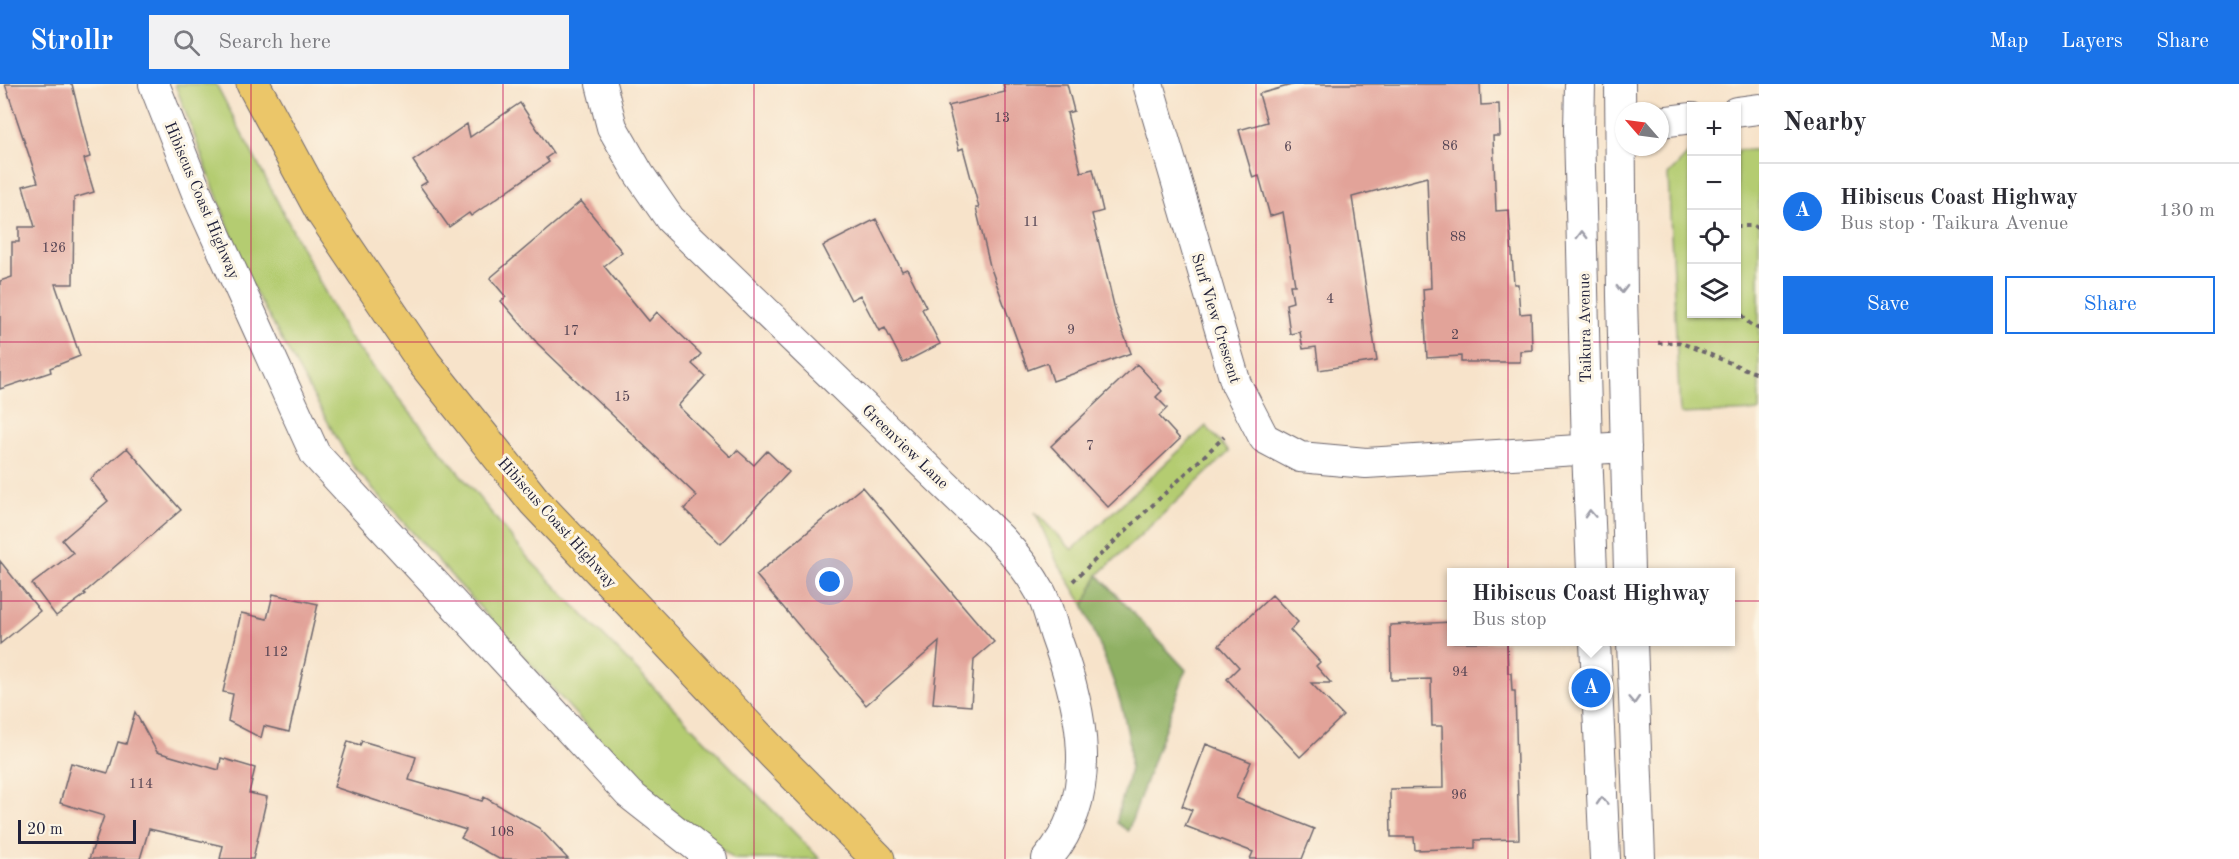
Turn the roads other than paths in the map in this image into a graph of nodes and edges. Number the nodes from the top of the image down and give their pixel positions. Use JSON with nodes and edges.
{"nodes":[{"id":1,"x":154,"y":84,"type":"edge"},
{"id":2,"x":253,"y":84,"type":"edge"},
{"id":3,"x":600,"y":84,"type":"edge"},
{"id":4,"x":1148,"y":84,"type":"edge"},
{"id":5,"x":1580,"y":84,"type":"edge"},
{"id":6,"x":1620,"y":84,"type":"edge"},
{"id":7,"x":1621,"y":102,"type":"edge"},
{"id":8,"x":1759,"y":109,"type":"edge"},
{"id":9,"x":1741,"y":111,"type":"edge"},
{"id":10,"x":1687,"y":119,"type":"edge"},
{"id":11,"x":1669,"y":121,"type":"edge"},
{"id":12,"x":1615,"y":127,"type":"edge"},
{"id":13,"x":1579,"y":129,"type":"junction"},
{"id":14,"x":1622,"y":156,"type":"edge"},
{"id":15,"x":1626,"y":447,"type":"junction"},
{"id":16,"x":1587,"y":450,"type":"junction"},
{"id":17,"x":1592,"y":568,"type":"edge"},
{"id":18,"x":1629,"y":568,"type":"edge"},
{"id":19,"x":1595,"y":646,"type":"edge"},
{"id":20,"x":1632,"y":646,"type":"edge"},
{"id":21,"x":711,"y":859,"type":"edge"},
{"id":22,"x":878,"y":859,"type":"edge"},
{"id":23,"x":1047,"y":859,"type":"edge"},
{"id":24,"x":1605,"y":859,"type":"edge"},
{"id":25,"x":1640,"y":859,"type":"edge"}],
"edges":[{"from":1,"to":21,"type":"street","name":"Hibiscus Coast Highway"},
{"from":2,"to":22,"type":"main road","name":"Hibiscus Coast Highway"},
{"from":3,"to":23,"type":"street","name":"Greenview Lane"},
{"from":4,"to":16,"type":"street","name":"Surf View Crescent"},
{"from":5,"to":13,"type":"street","name":"Taikura Avenue"},
{"from":6,"to":7,"type":"street"},
{"from":8,"to":9,"type":"street"},
{"from":10,"to":11,"type":"street"},
{"from":12,"to":13,"type":"street"},
{"from":16,"to":13,"type":"street","name":"Taikura Avenue","one_way":true},
{"from":14,"to":15,"type":"street","one_way":true},
{"from":15,"to":16,"type":"street","name":"Surf View Crescent"},
{"from":15,"to":18,"type":"street"},
{"from":17,"to":16,"type":"street","name":"Taikura Avenue","one_way":true},
{"from":24,"to":19,"type":"street","one_way":true},
{"from":20,"to":25,"type":"street","one_way":true}]}
